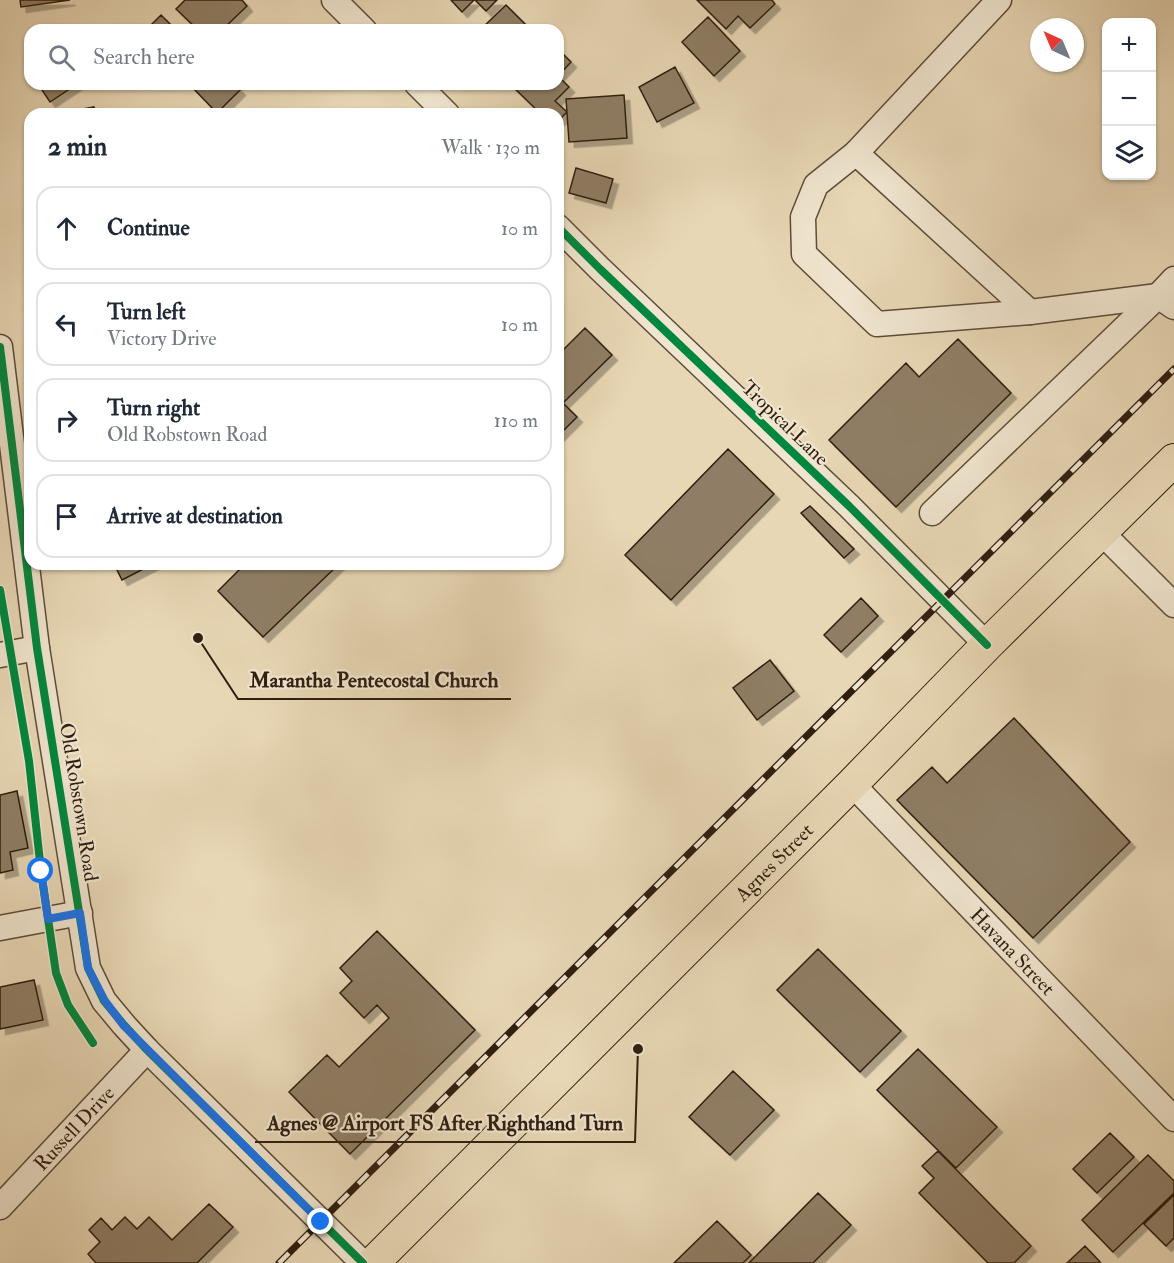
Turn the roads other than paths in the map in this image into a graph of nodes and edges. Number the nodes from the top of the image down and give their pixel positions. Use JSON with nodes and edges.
{"nodes":[{"id":1,"x":334,"y":0,"type":"edge"},
{"id":2,"x":999,"y":0,"type":"edge"},
{"id":3,"x":358,"y":24,"type":"edge"},
{"id":4,"x":423,"y":90,"type":"edge"},
{"id":5,"x":441,"y":108,"type":"edge"},
{"id":6,"x":856,"y":153,"type":"junction"},
{"id":7,"x":564,"y":233,"type":"edge"},
{"id":8,"x":1169,"y":294,"type":"edge"},
{"id":9,"x":1030,"y":312,"type":"junction"},
{"id":10,"x":0,"y":347,"type":"edge"},
{"id":11,"x":1174,"y":460,"type":"edge"},
{"id":12,"x":932,"y":513,"type":"dead end"},
{"id":13,"x":1102,"y":533,"type":"junction"},
{"id":14,"x":24,"y":542,"type":"edge"},
{"id":15,"x":27,"y":570,"type":"edge"},
{"id":16,"x":1174,"y":605,"type":"edge"},
{"id":17,"x":987,"y":645,"type":"junction"},
{"id":18,"x":37,"y":648,"type":"junction"},
{"id":19,"x":0,"y":655,"type":"edge"},
{"id":20,"x":852,"y":784,"type":"junction"},
{"id":21,"x":80,"y":913,"type":"junction"},
{"id":22,"x":0,"y":928,"type":"edge"},
{"id":23,"x":147,"y":1050,"type":"junction"},
{"id":24,"x":1174,"y":1119,"type":"edge"},
{"id":25,"x":0,"y":1207,"type":"edge"},
{"id":26,"x":363,"y":1263,"type":"edge"},
{"id":27,"x":373,"y":1263,"type":"edge"}],
"edges":[{"from":1,"to":3,"type":"street"},
{"from":2,"to":6,"type":"street"},
{"from":4,"to":5,"type":"street"},
{"from":6,"to":9,"type":"street"},
{"from":6,"to":9,"type":"street"},
{"from":7,"to":17,"type":"street","name":"Tropical Lane"},
{"from":8,"to":9,"type":"street"},
{"from":8,"to":12,"type":"street"},
{"from":10,"to":14,"type":"street","name":"Old Robstown Road"},
{"from":11,"to":13,"type":"main road","name":"Agnes Street"},
{"from":13,"to":16,"type":"street"},
{"from":13,"to":17,"type":"main road","name":"Agnes Street"},
{"from":15,"to":18,"type":"street","name":"Old Robstown Road"},
{"from":17,"to":20,"type":"main road","name":"Agnes Street"},
{"from":18,"to":19,"type":"street"},
{"from":18,"to":21,"type":"street","name":"Old Robstown Road"},
{"from":20,"to":24,"type":"street","name":"Havana Street"},
{"from":20,"to":27,"type":"main road","name":"Agnes Street"},
{"from":21,"to":22,"type":"street"},
{"from":21,"to":23,"type":"street","name":"Old Robstown Road"},
{"from":23,"to":25,"type":"street","name":"Russell Drive"},
{"from":23,"to":26,"type":"street","name":"Old Robstown Road"}]}
